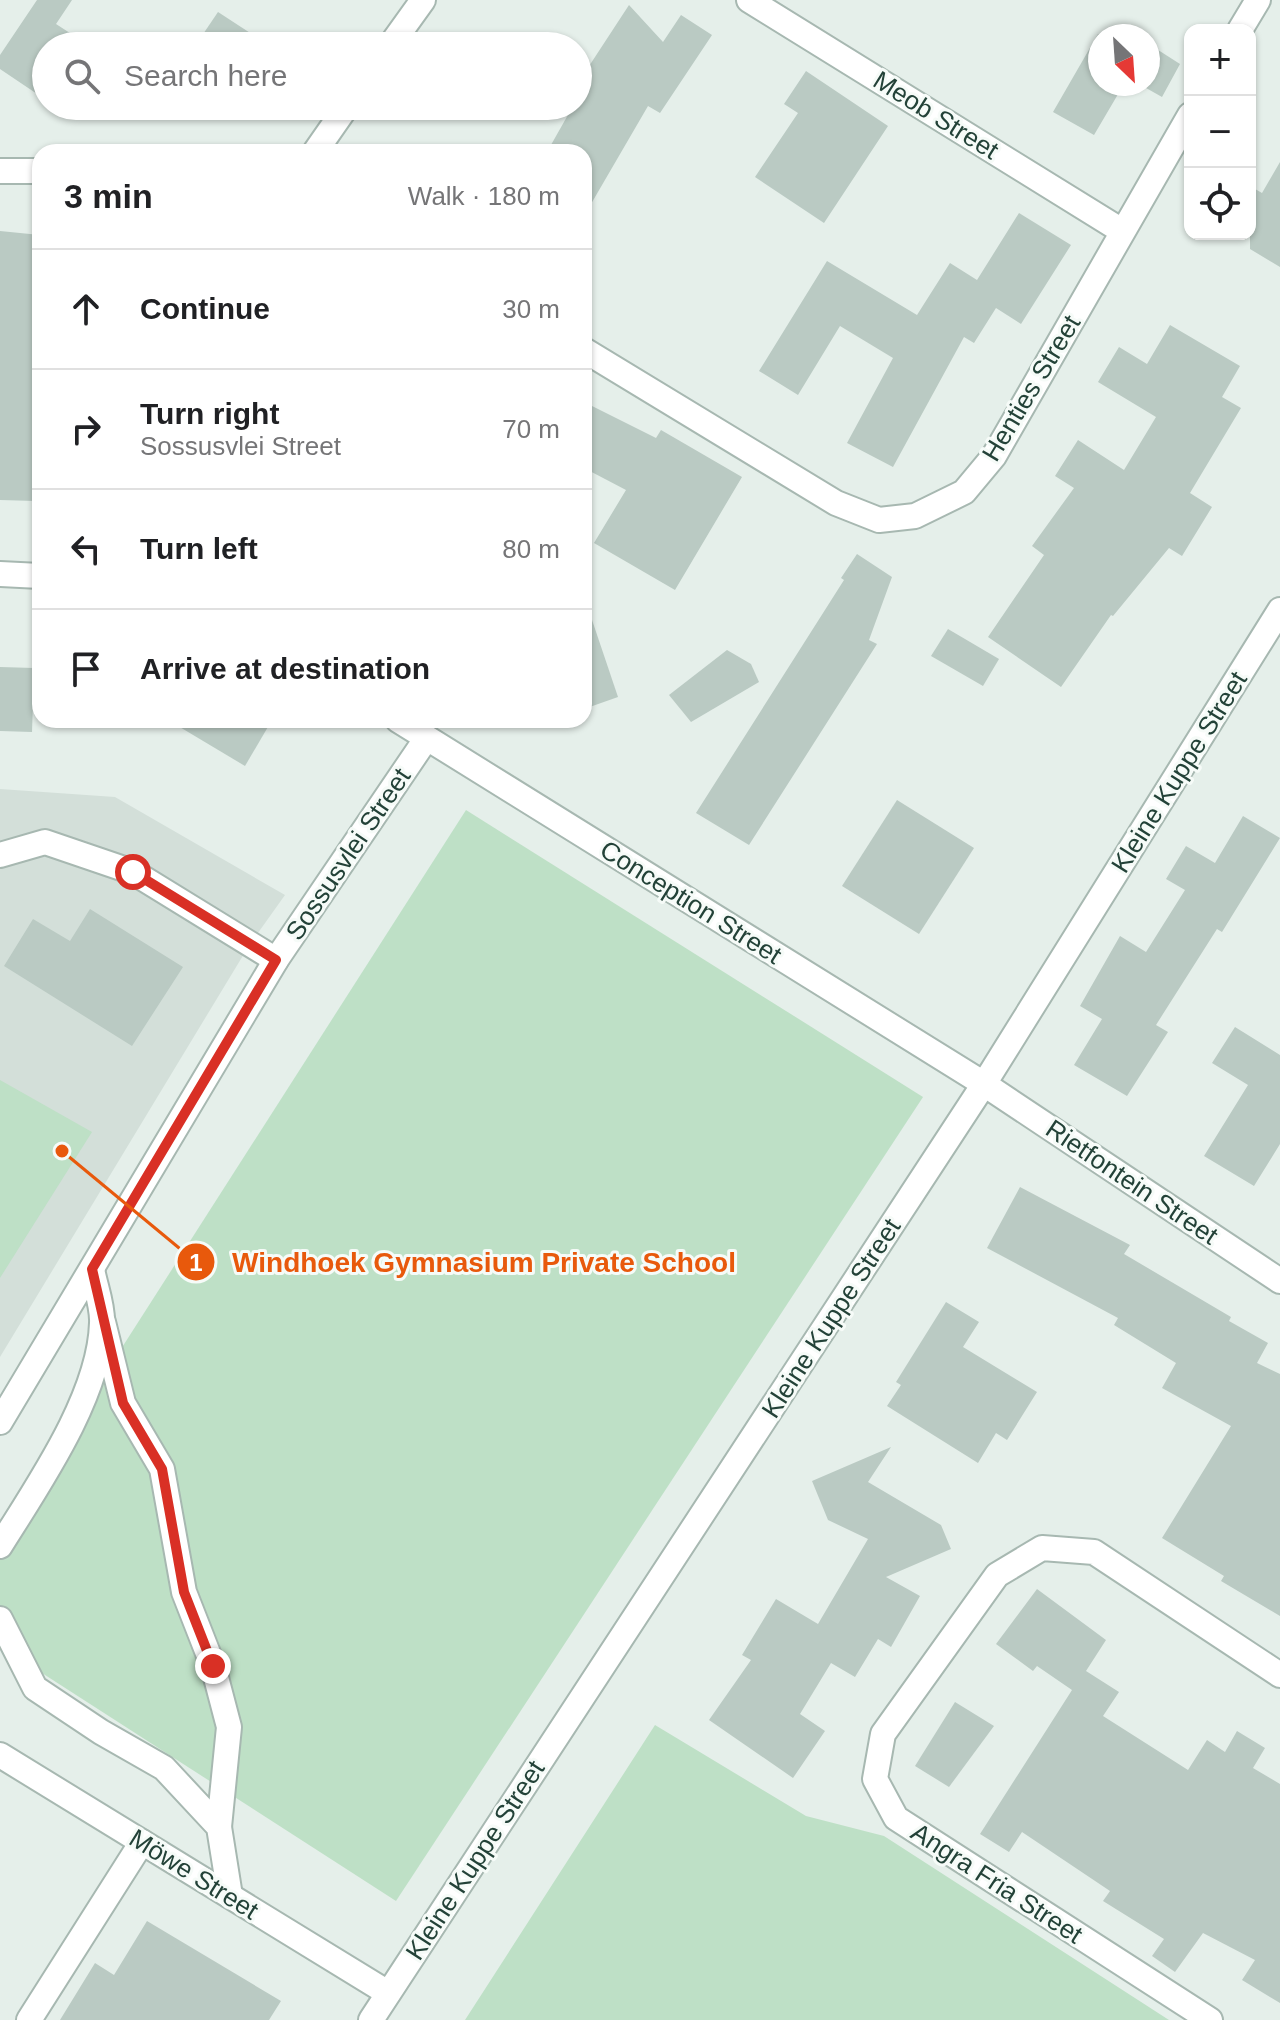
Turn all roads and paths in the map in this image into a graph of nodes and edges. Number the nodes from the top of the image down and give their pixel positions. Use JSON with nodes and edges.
{"nodes":[{"id":1,"x":423,"y":0,"type":"edge"},
{"id":2,"x":749,"y":0,"type":"edge"},
{"id":3,"x":1258,"y":0,"type":"edge"},
{"id":4,"x":1244,"y":24,"type":"edge"},
{"id":5,"x":400,"y":32,"type":"edge"},
{"id":6,"x":337,"y":120,"type":"edge"},
{"id":7,"x":1184,"y":125,"type":"edge"},
{"id":8,"x":321,"y":144,"type":"edge"},
{"id":9,"x":0,"y":171,"type":"edge"},
{"id":10,"x":32,"y":171,"type":"edge"},
{"id":11,"x":1122,"y":231,"type":"junction"},
{"id":12,"x":592,"y":355,"type":"edge"},
{"id":13,"x":0,"y":574,"type":"edge"},
{"id":14,"x":32,"y":576,"type":"edge"},
{"id":15,"x":1280,"y":610,"type":"edge"},
{"id":16,"x":410,"y":728,"type":"edge"},
{"id":17,"x":426,"y":739,"type":"junction"},
{"id":18,"x":0,"y":855,"type":"edge"},
{"id":19,"x":276,"y":960,"type":"junction"},
{"id":20,"x":984,"y":1084,"type":"junction"},
{"id":21,"x":92,"y":1269,"type":"junction"},
{"id":22,"x":1280,"y":1281,"type":"edge"},
{"id":23,"x":103,"y":1322,"type":"junction"},
{"id":24,"x":0,"y":1422,"type":"edge"},
{"id":25,"x":0,"y":1546,"type":"edge"},
{"id":26,"x":0,"y":1619,"type":"edge"},
{"id":27,"x":1280,"y":1675,"type":"edge"},
{"id":28,"x":0,"y":1755,"type":"edge"},
{"id":29,"x":219,"y":1827,"type":"junction"},
{"id":30,"x":142,"y":1842,"type":"junction"},
{"id":31,"x":230,"y":1896,"type":"junction"},
{"id":32,"x":388,"y":1993,"type":"junction"},
{"id":33,"x":29,"y":2020,"type":"edge"},
{"id":34,"x":371,"y":2020,"type":"edge"},
{"id":35,"x":1210,"y":2020,"type":"edge"}],
"edges":[{"from":1,"to":5,"type":"street"},
{"from":2,"to":11,"type":"street","name":"Meob Street"},
{"from":3,"to":4,"type":"street"},
{"from":6,"to":8,"type":"street"},
{"from":7,"to":11,"type":"street","name":"Henties Street"},
{"from":9,"to":10,"type":"street"},
{"from":11,"to":12,"type":"street","name":"Henties Street"},
{"from":13,"to":14,"type":"street"},
{"from":15,"to":20,"type":"street","name":"Kleine Kuppe Street"},
{"from":16,"to":17,"type":"street","name":"Conception Street"},
{"from":17,"to":19,"type":"street","name":"Sossusvlei Street"},
{"from":17,"to":20,"type":"street","name":"Conception Street"},
{"from":18,"to":19,"type":"street"},
{"from":19,"to":21,"type":"street","name":"Sossusvlei Street"},
{"from":20,"to":22,"type":"street","name":"Rietfontein Street"},
{"from":20,"to":32,"type":"street","name":"Kleine Kuppe Street"},
{"from":21,"to":23,"type":"street"},
{"from":21,"to":24,"type":"street","name":"Sossusvlei Street"},
{"from":23,"to":25,"type":"street"},
{"from":23,"to":29,"type":"street"},
{"from":26,"to":29,"type":"street"},
{"from":27,"to":35,"type":"street","name":"Angra Fria Street"},
{"from":28,"to":30,"type":"street","name":"Möwe Street"},
{"from":29,"to":31,"type":"street"},
{"from":30,"to":31,"type":"street","name":"Möwe Street"},
{"from":30,"to":33,"type":"street"},
{"from":31,"to":32,"type":"street","name":"Möwe Street"},
{"from":32,"to":34,"type":"street","name":"Kleine Kuppe Street"}]}
